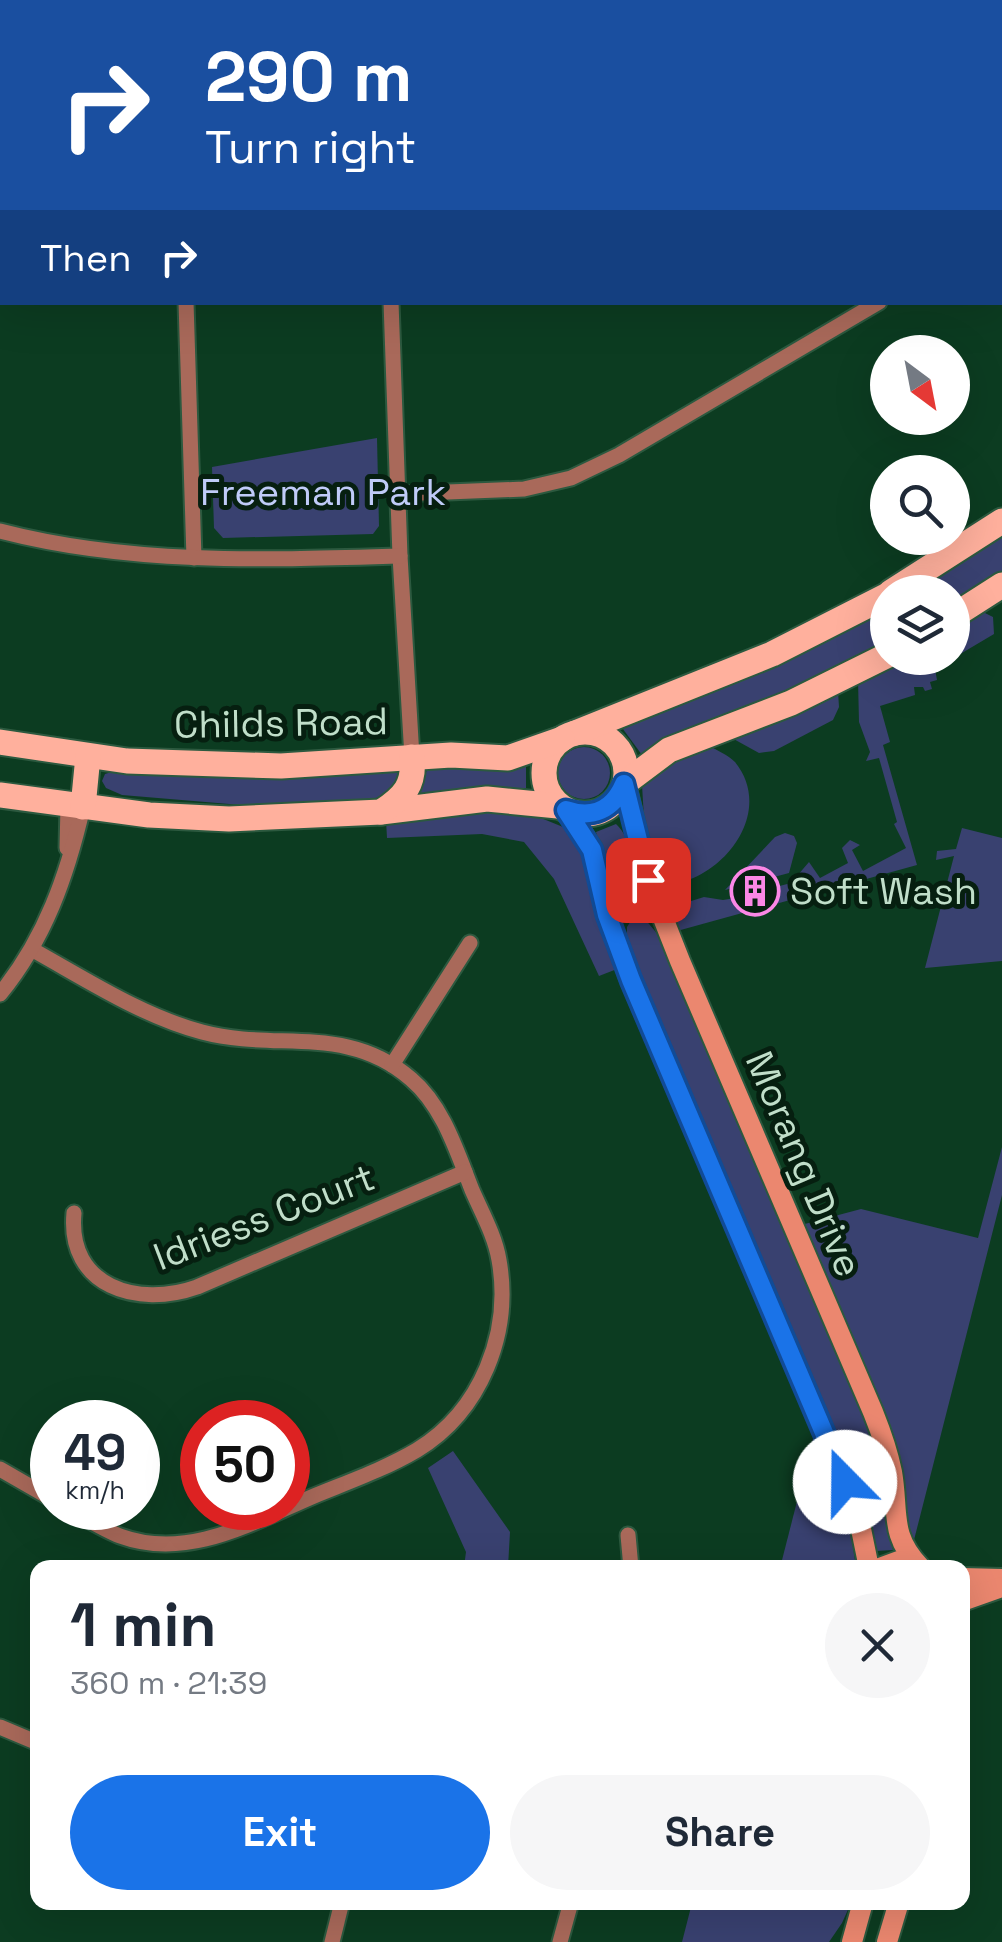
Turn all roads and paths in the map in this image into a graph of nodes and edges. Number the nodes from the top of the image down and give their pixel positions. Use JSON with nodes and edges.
{"nodes":[{"id":1,"x":186,"y":305,"type":"edge"},
{"id":2,"x":391,"y":305,"type":"edge"},
{"id":3,"x":873,"y":305,"type":"edge"},
{"id":4,"x":398,"y":494,"type":"junction"},
{"id":5,"x":1002,"y":521,"type":"edge"},
{"id":6,"x":0,"y":531,"type":"edge"},
{"id":7,"x":400,"y":556,"type":"junction"},
{"id":8,"x":194,"y":558,"type":"junction"},
{"id":9,"x":919,"y":575,"type":"edge"},
{"id":10,"x":1002,"y":584,"type":"edge"},
{"id":11,"x":870,"y":604,"type":"edge"},
{"id":12,"x":970,"y":605,"type":"edge"},
{"id":13,"x":870,"y":664,"type":"edge"},
{"id":14,"x":568,"y":736,"type":"junction"},
{"id":15,"x":0,"y":742,"type":"edge"},
{"id":16,"x":82,"y":755,"type":"junction"},
{"id":17,"x":412,"y":758,"type":"junction"},
{"id":18,"x":625,"y":784,"type":"junction"},
{"id":19,"x":0,"y":795,"type":"edge"},
{"id":20,"x":76,"y":806,"type":"junction"},
{"id":21,"x":562,"y":808,"type":"junction"},
{"id":22,"x":382,"y":812,"type":"junction"},
{"id":23,"x":655,"y":898,"type":"junction"},
{"id":24,"x":607,"y":915,"type":"junction"},
{"id":25,"x":470,"y":943,"type":"dead end"},
{"id":26,"x":33,"y":950,"type":"junction"},
{"id":27,"x":0,"y":994,"type":"edge"},
{"id":28,"x":392,"y":1065,"type":"junction"},
{"id":29,"x":465,"y":1172,"type":"junction"},
{"id":30,"x":74,"y":1213,"type":"dead end"},
{"id":31,"x":0,"y":1469,"type":"edge"},
{"id":32,"x":30,"y":1487,"type":"edge"},
{"id":33,"x":109,"y":1530,"type":"edge"},
{"id":34,"x":628,"y":1534,"type":"dead end"},
{"id":35,"x":630,"y":1560,"type":"edge"},
{"id":36,"x":867,"y":1560,"type":"edge"},
{"id":37,"x":914,"y":1560,"type":"edge"},
{"id":38,"x":970,"y":1578,"type":"edge"},
{"id":39,"x":1002,"y":1578,"type":"edge"},
{"id":40,"x":1002,"y":1588,"type":"edge"},
{"id":41,"x":970,"y":1598,"type":"edge"},
{"id":42,"x":0,"y":1727,"type":"edge"},
{"id":43,"x":30,"y":1740,"type":"edge"},
{"id":44,"x":340,"y":1910,"type":"edge"},
{"id":45,"x":568,"y":1910,"type":"edge"},
{"id":46,"x":861,"y":1910,"type":"edge"},
{"id":47,"x":896,"y":1910,"type":"edge"},
{"id":48,"x":332,"y":1942,"type":"edge"},
{"id":49,"x":560,"y":1942,"type":"edge"},
{"id":50,"x":852,"y":1942,"type":"edge"},
{"id":51,"x":887,"y":1942,"type":"edge"}],
"edges":[{"from":1,"to":8,"type":"street"},
{"from":2,"to":4,"type":"street"},
{"from":3,"to":4,"type":"street"},
{"from":4,"to":7,"type":"street"},
{"from":5,"to":9,"type":"main road","name":"Childs Road"},
{"from":6,"to":8,"type":"street"},
{"from":7,"to":8,"type":"street"},
{"from":7,"to":17,"type":"street"},
{"from":10,"to":12,"type":"main road"},
{"from":11,"to":14,"type":"main road","name":"Childs Road"},
{"from":13,"to":18,"type":"main road"},
{"from":14,"to":17,"type":"main road","name":"Childs Road"},
{"from":14,"to":18,"type":"main road"},
{"from":14,"to":21,"type":"main road"},
{"from":15,"to":16,"type":"main road","name":"Childs Road"},
{"from":16,"to":17,"type":"main road","name":"Childs Road"},
{"from":16,"to":20,"type":"main road"},
{"from":17,"to":22,"type":"main road"},
{"from":18,"to":21,"type":"main road"},
{"from":18,"to":23,"type":"main road","name":"Morang Drive"},
{"from":19,"to":20,"type":"main road"},
{"from":20,"to":22,"type":"main road"},
{"from":20,"to":26,"type":"street"},
{"from":21,"to":22,"type":"main road"},
{"from":21,"to":24,"type":"main road"},
{"from":23,"to":24,"type":"main road"},
{"from":23,"to":37,"type":"main road","name":"Morang Drive"},
{"from":24,"to":36,"type":"main road"},
{"from":25,"to":28,"type":"street"},
{"from":26,"to":27,"type":"street"},
{"from":26,"to":28,"type":"street"},
{"from":28,"to":29,"type":"street"},
{"from":29,"to":30,"type":"street","name":"Idriess Court"},
{"from":29,"to":33,"type":"street"},
{"from":31,"to":32,"type":"street"},
{"from":34,"to":35,"type":"street"},
{"from":38,"to":39,"type":"main road"},
{"from":40,"to":41,"type":"main road"},
{"from":42,"to":43,"type":"street"},
{"from":44,"to":48,"type":"street"},
{"from":45,"to":49,"type":"street"},
{"from":46,"to":50,"type":"main road"},
{"from":47,"to":51,"type":"main road"}]}
